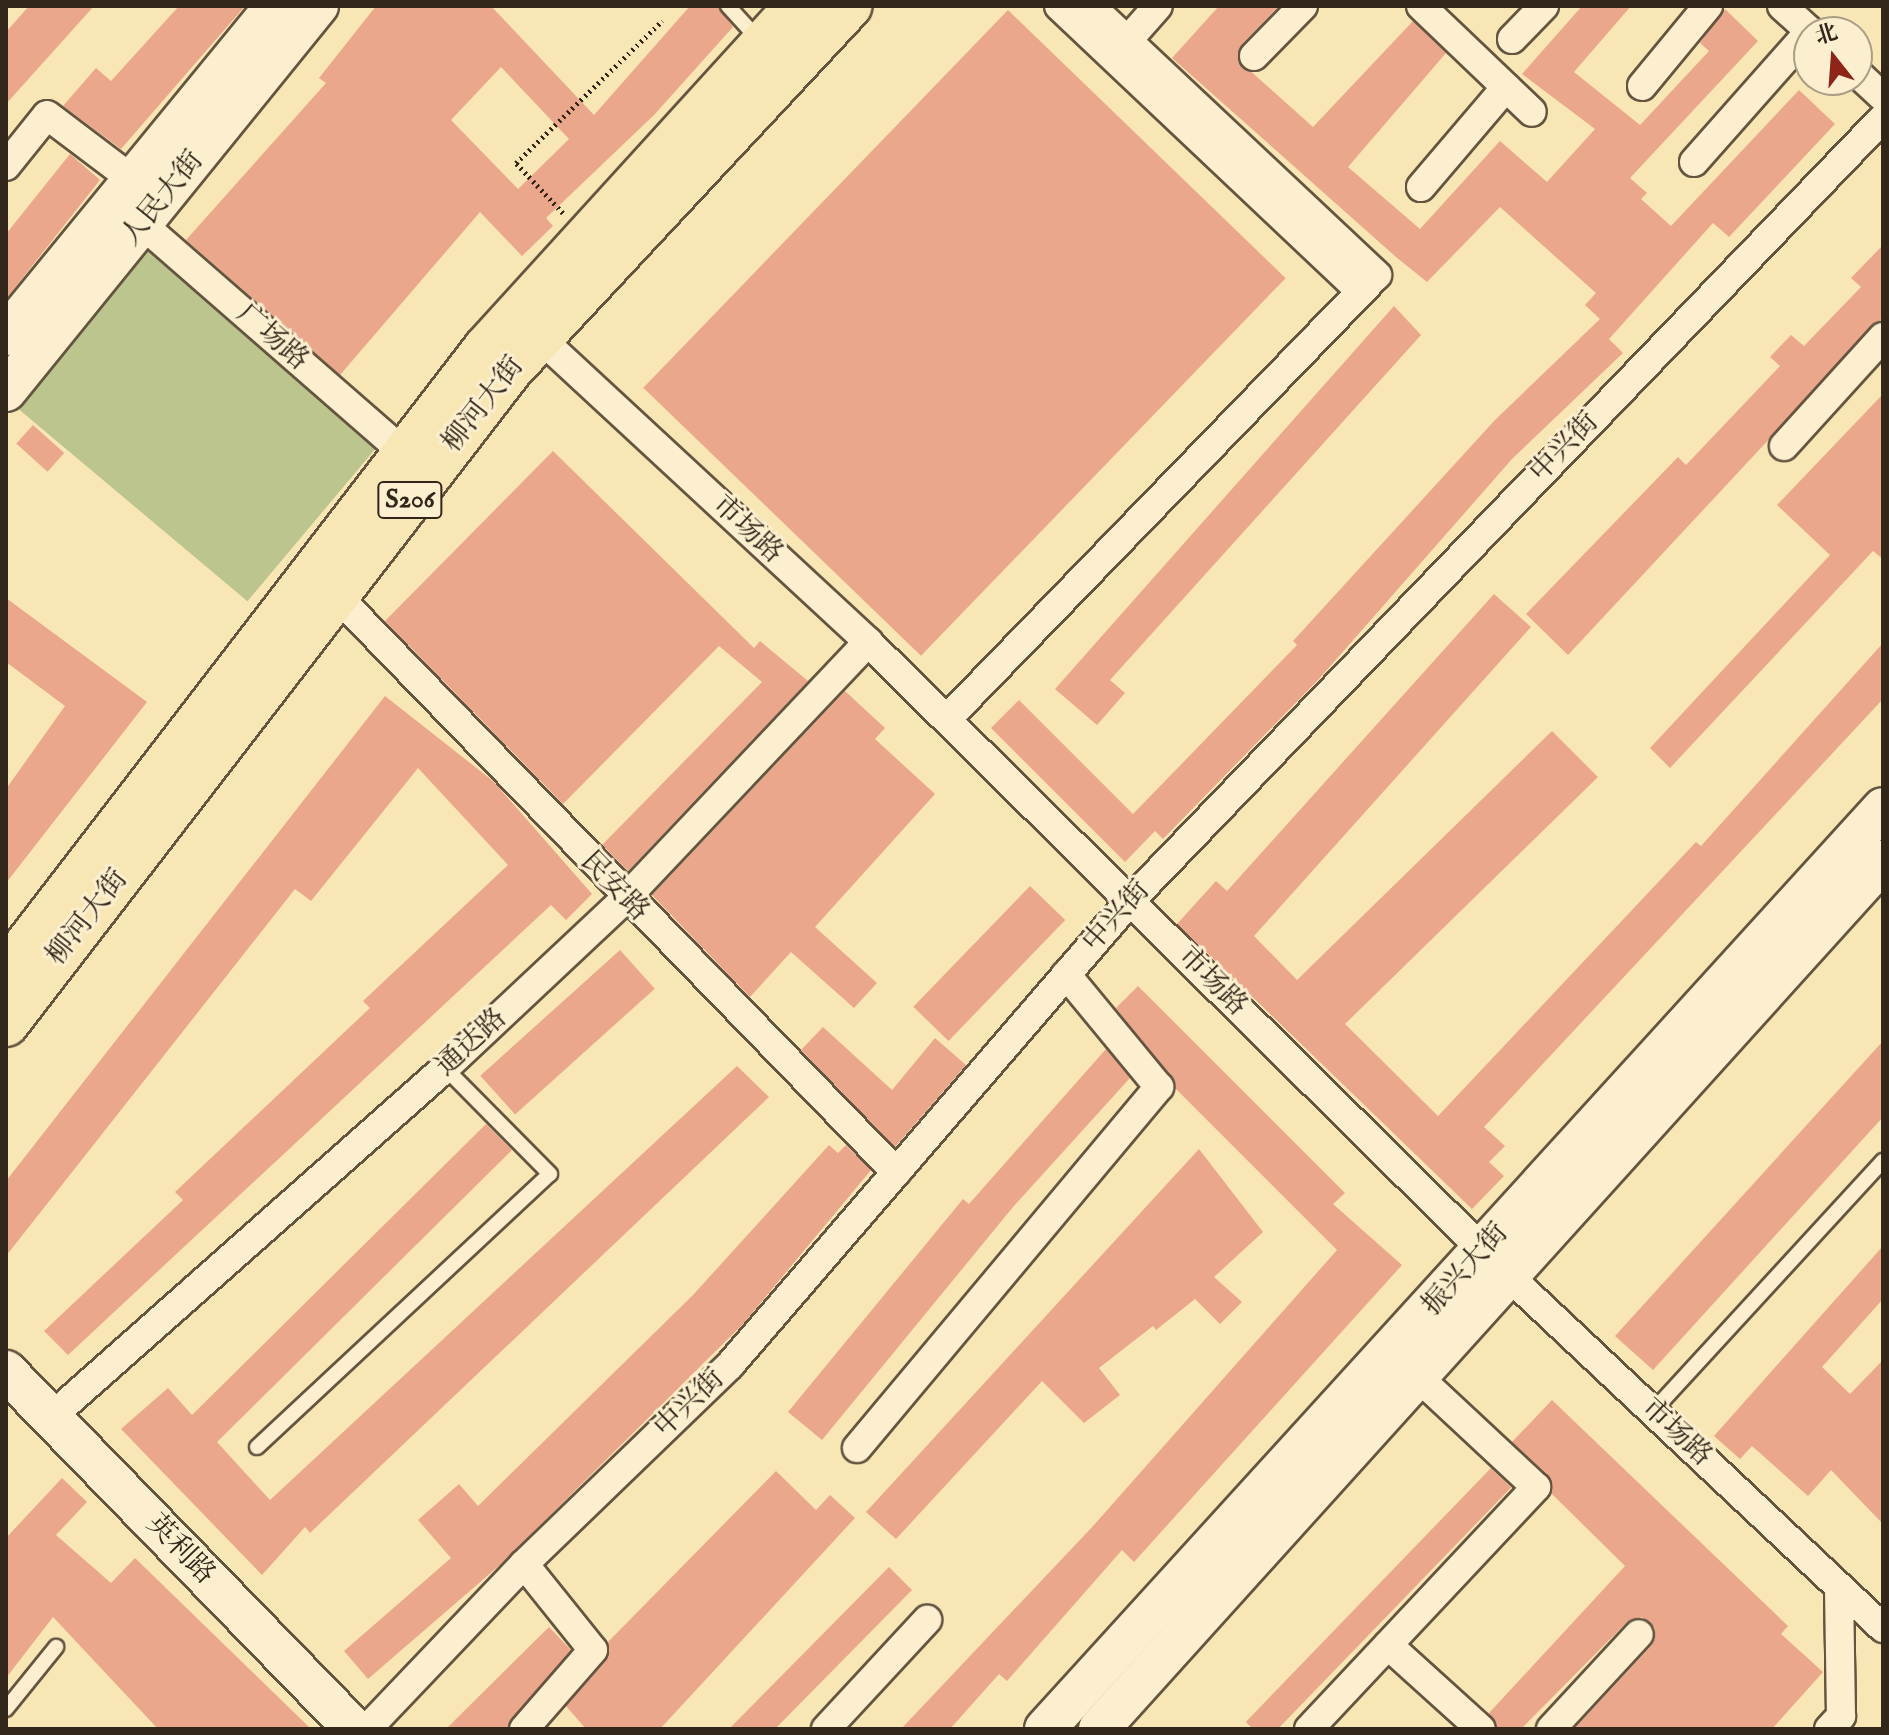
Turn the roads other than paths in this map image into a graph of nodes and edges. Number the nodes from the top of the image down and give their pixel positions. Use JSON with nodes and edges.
{"nodes":[{"id":1,"x":275,"y":6,"type":"edge"},
{"id":2,"x":318,"y":6,"type":"edge"},
{"id":3,"x":728,"y":6,"type":"edge"},
{"id":4,"x":797,"y":6,"type":"edge"},
{"id":5,"x":850,"y":6,"type":"edge"},
{"id":6,"x":1059,"y":6,"type":"edge"},
{"id":7,"x":1091,"y":6,"type":"edge"},
{"id":8,"x":1158,"y":6,"type":"edge"},
{"id":9,"x":1303,"y":6,"type":"edge"},
{"id":10,"x":1421,"y":6,"type":"edge"},
{"id":11,"x":1544,"y":6,"type":"edge"},
{"id":12,"x":1708,"y":6,"type":"edge"},
{"id":13,"x":1512,"y":39,"type":"dead end"},
{"id":14,"x":1128,"y":40,"type":"junction"},
{"id":15,"x":762,"y":43,"type":"junction"},
{"id":16,"x":1793,"y":50,"type":"edge"},
{"id":17,"x":1254,"y":56,"type":"dead end"},
{"id":18,"x":1642,"y":86,"type":"dead end"},
{"id":19,"x":1506,"y":87,"type":"junction"},
{"id":20,"x":1532,"y":112,"type":"dead end"},
{"id":21,"x":1883,"y":118,"type":"edge"},
{"id":22,"x":1694,"y":162,"type":"dead end"},
{"id":23,"x":6,"y":166,"type":"edge"},
{"id":24,"x":1421,"y":187,"type":"dead end"},
{"id":25,"x":145,"y":202,"type":"junction"},
{"id":26,"x":1368,"y":283,"type":"junction"},
{"id":27,"x":6,"y":335,"type":"edge"},
{"id":28,"x":539,"y":337,"type":"junction"},
{"id":29,"x":1883,"y":337,"type":"edge"},
{"id":30,"x":6,"y":391,"type":"edge"},
{"id":31,"x":1784,"y":446,"type":"dead end"},
{"id":32,"x":402,"y":451,"type":"junction"},
{"id":33,"x":337,"y":596,"type":"junction"},
{"id":34,"x":868,"y":642,"type":"junction"},
{"id":35,"x":947,"y":719,"type":"junction"},
{"id":36,"x":1883,"y":808,"type":"edge"},
{"id":37,"x":1883,"y":861,"type":"edge"},
{"id":38,"x":625,"y":899,"type":"junction"},
{"id":39,"x":1130,"y":901,"type":"junction"},
{"id":40,"x":6,"y":972,"type":"edge"},
{"id":41,"x":1066,"y":974,"type":"junction"},
{"id":42,"x":6,"y":1024,"type":"edge"},
{"id":43,"x":445,"y":1068,"type":"junction"},
{"id":44,"x":1883,"y":1161,"type":"edge"},
{"id":45,"x":896,"y":1172,"type":"junction"},
{"id":46,"x":1496,"y":1263,"type":"junction"},
{"id":47,"x":6,"y":1371,"type":"edge"},
{"id":48,"x":1418,"y":1377,"type":"junction"},
{"id":49,"x":1653,"y":1411,"type":"junction"},
{"id":50,"x":50,"y":1418,"type":"junction"},
{"id":51,"x":257,"y":1447,"type":"dead end"},
{"id":52,"x":857,"y":1448,"type":"dead end"},
{"id":53,"x":524,"y":1564,"type":"junction"},
{"id":54,"x":1839,"y":1587,"type":"junction"},
{"id":55,"x":927,"y":1620,"type":"dead end"},
{"id":56,"x":1883,"y":1628,"type":"edge"},
{"id":57,"x":1639,"y":1634,"type":"dead end"},
{"id":58,"x":1388,"y":1645,"type":"junction"},
{"id":59,"x":56,"y":1647,"type":"dead end"},
{"id":60,"x":6,"y":1709,"type":"edge"},
{"id":61,"x":1113,"y":1724,"type":"edge"},
{"id":62,"x":354,"y":1729,"type":"edge"},
{"id":63,"x":367,"y":1729,"type":"edge"},
{"id":64,"x":524,"y":1729,"type":"edge"},
{"id":65,"x":826,"y":1729,"type":"edge"},
{"id":66,"x":1045,"y":1729,"type":"edge"},
{"id":67,"x":1309,"y":1729,"type":"edge"},
{"id":68,"x":1481,"y":1729,"type":"edge"},
{"id":69,"x":1551,"y":1729,"type":"edge"},
{"id":70,"x":1829,"y":1729,"type":"edge"}],
"edges":[{"from":1,"to":25,"type":"street","name":"人民大街"},
{"from":2,"to":25,"type":"street","name":"人民大街"},
{"from":3,"to":15,"type":"lane"},
{"from":4,"to":15,"type":"main road","name":"柳河大街","number":"S206"},
{"from":5,"to":28,"type":"main road","name":"柳河大街","number":"S206"},
{"from":6,"to":26,"type":"street"},
{"from":7,"to":14,"type":"street"},
{"from":8,"to":14,"type":"street"},
{"from":9,"to":17,"type":"street"},
{"from":10,"to":19,"type":"street"},
{"from":11,"to":13,"type":"street"},
{"from":12,"to":18,"type":"street"},
{"from":14,"to":26,"type":"street"},
{"from":15,"to":32,"type":"main road","name":"柳河大街","number":"S206"},
{"from":16,"to":22,"type":"street"},
{"from":19,"to":20,"type":"street"},
{"from":19,"to":24,"type":"street"},
{"from":21,"to":39,"type":"street","name":"中兴街"},
{"from":23,"to":25,"type":"street","name":"广场路"},
{"from":25,"to":27,"type":"street","name":"人民大街"},
{"from":25,"to":30,"type":"street","name":"人民大街"},
{"from":25,"to":32,"type":"street","name":"广场路"},
{"from":26,"to":35,"type":"street"},
{"from":28,"to":33,"type":"main road","name":"柳河大街","number":"S206"},
{"from":28,"to":34,"type":"street","name":"市场路"},
{"from":29,"to":31,"type":"street"},
{"from":32,"to":40,"type":"main road","name":"柳河大街","number":"S206"},
{"from":33,"to":38,"type":"street","name":"民安路"},
{"from":33,"to":42,"type":"main road","name":"柳河大街","number":"S206"},
{"from":34,"to":35,"type":"street","name":"市场路"},
{"from":34,"to":38,"type":"street","name":"通达路"},
{"from":35,"to":39,"type":"street","name":"市场路"},
{"from":36,"to":46,"type":"street","name":"振兴大街"},
{"from":37,"to":46,"type":"street","name":"振兴大街"},
{"from":38,"to":43,"type":"street","name":"通达路"},
{"from":38,"to":45,"type":"street","name":"民安路"},
{"from":39,"to":41,"type":"street","name":"中兴街"},
{"from":39,"to":46,"type":"street","name":"市场路"},
{"from":41,"to":45,"type":"street","name":"中兴街"},
{"from":41,"to":52,"type":"street"},
{"from":43,"to":50,"type":"street","name":"通达路"},
{"from":43,"to":51,"type":"lane"},
{"from":44,"to":49,"type":"lane"},
{"from":45,"to":53,"type":"street","name":"中兴街"},
{"from":46,"to":48,"type":"street","name":"振兴大街"},
{"from":46,"to":49,"type":"street","name":"市场路"},
{"from":46,"to":66,"type":"street","name":"振兴大街"},
{"from":47,"to":50,"type":"street","name":"英利路"},
{"from":48,"to":58,"type":"street"},
{"from":48,"to":61,"type":"street","name":"振兴大街"},
{"from":49,"to":54,"type":"street","name":"市场路"},
{"from":50,"to":62,"type":"street","name":"英利路"},
{"from":53,"to":63,"type":"street","name":"中兴街"},
{"from":53,"to":64,"type":"street"},
{"from":54,"to":56,"type":"street","name":"市场路"},
{"from":54,"to":70,"type":"street"},
{"from":55,"to":65,"type":"street"},
{"from":57,"to":69,"type":"street"},
{"from":58,"to":67,"type":"street"},
{"from":58,"to":68,"type":"street"},
{"from":59,"to":60,"type":"lane"}]}
